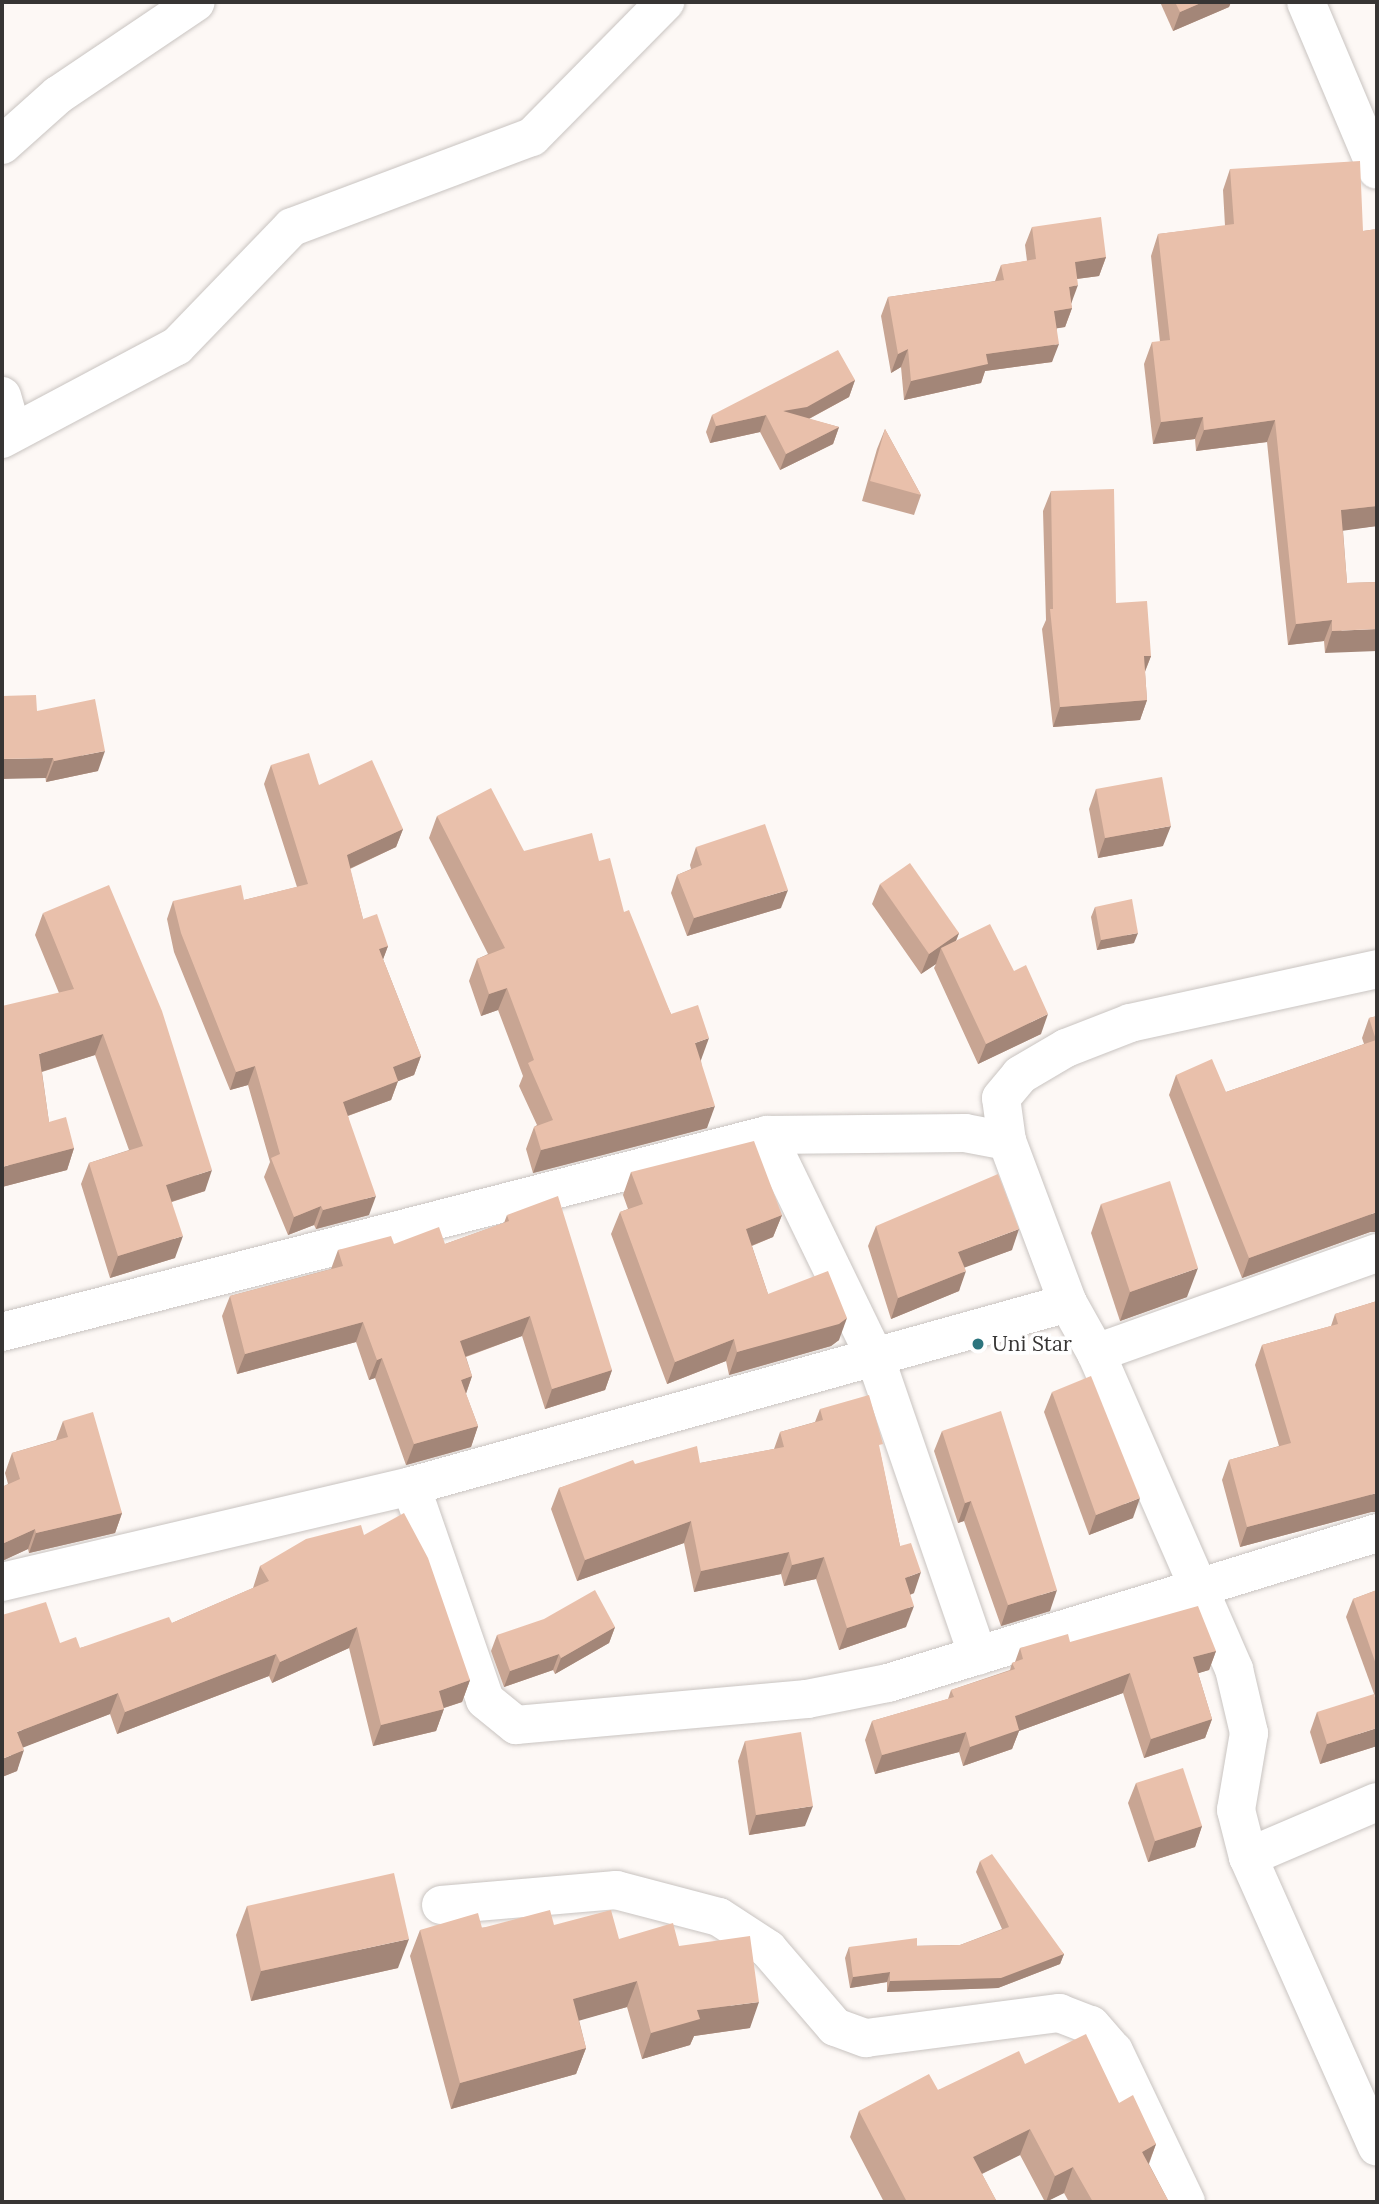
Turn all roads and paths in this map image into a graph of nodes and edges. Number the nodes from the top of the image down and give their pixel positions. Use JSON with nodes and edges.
{"nodes":[{"id":1,"x":197,"y":2,"type":"edge"},
{"id":2,"x":665,"y":2,"type":"edge"},
{"id":3,"x":1306,"y":2,"type":"edge"},
{"id":4,"x":2,"y":145,"type":"edge"},
{"id":5,"x":1377,"y":170,"type":"edge"},
{"id":6,"x":5,"y":421,"type":"edge"},
{"id":7,"x":1377,"y":969,"type":"edge"},
{"id":8,"x":767,"y":1135,"type":"junction"},
{"id":9,"x":1007,"y":1141,"type":"junction"},
{"id":10,"x":1377,"y":1253,"type":"edge"},
{"id":11,"x":1068,"y":1303,"type":"junction"},
{"id":12,"x":2,"y":1332,"type":"edge"},
{"id":13,"x":1096,"y":1353,"type":"junction"},
{"id":14,"x":875,"y":1357,"type":"junction"},
{"id":15,"x":411,"y":1486,"type":"junction"},
{"id":16,"x":1377,"y":1533,"type":"edge"},
{"id":17,"x":2,"y":1582,"type":"edge"},
{"id":18,"x":1199,"y":1589,"type":"junction"},
{"id":19,"x":978,"y":1656,"type":"junction"},
{"id":20,"x":1377,"y":1802,"type":"edge"},
{"id":21,"x":1248,"y":1857,"type":"junction"},
{"id":22,"x":441,"y":1905,"type":"dead end"},
{"id":23,"x":1377,"y":2147,"type":"edge"},
{"id":24,"x":1186,"y":2202,"type":"edge"}],
"edges":[{"from":1,"to":4,"type":"street"},
{"from":2,"to":6,"type":"street"},
{"from":3,"to":5,"type":"street"},
{"from":7,"to":9,"type":"street"},
{"from":8,"to":9,"type":"street"},
{"from":8,"to":12,"type":"street"},
{"from":8,"to":14,"type":"street"},
{"from":9,"to":11,"type":"street"},
{"from":10,"to":13,"type":"street"},
{"from":11,"to":13,"type":"street"},
{"from":11,"to":14,"type":"street"},
{"from":13,"to":18,"type":"street"},
{"from":14,"to":15,"type":"street"},
{"from":14,"to":19,"type":"street"},
{"from":15,"to":17,"type":"street"},
{"from":15,"to":19,"type":"street"},
{"from":16,"to":18,"type":"street"},
{"from":18,"to":19,"type":"street"},
{"from":18,"to":21,"type":"street"},
{"from":20,"to":21,"type":"street"},
{"from":21,"to":23,"type":"street"},
{"from":22,"to":24,"type":"street"}]}
